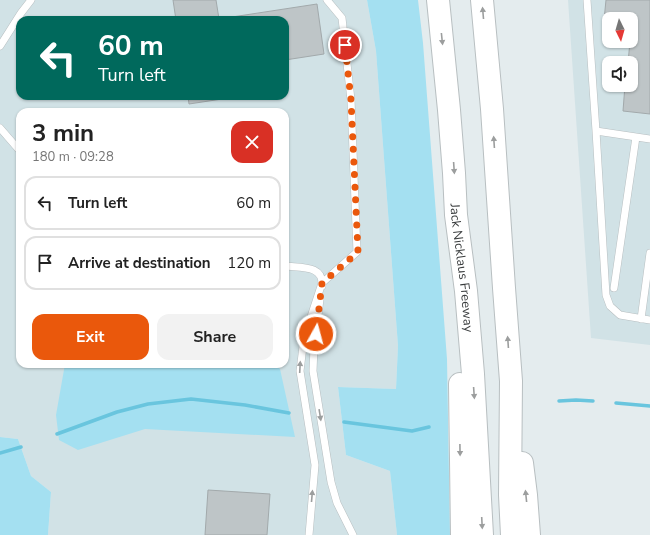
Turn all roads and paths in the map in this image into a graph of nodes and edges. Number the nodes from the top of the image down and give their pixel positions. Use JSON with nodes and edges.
{"nodes":[{"id":1,"x":31,"y":0,"type":"edge"},
{"id":2,"x":327,"y":0,"type":"edge"},
{"id":3,"x":438,"y":0,"type":"edge"},
{"id":4,"x":482,"y":0,"type":"edge"},
{"id":5,"x":587,"y":0,"type":"edge"},
{"id":6,"x":19,"y":16,"type":"edge"},
{"id":7,"x":16,"y":21,"type":"edge"},
{"id":8,"x":0,"y":46,"type":"edge"},
{"id":9,"x":0,"y":128,"type":"edge"},
{"id":10,"x":596,"y":131,"type":"junction"},
{"id":11,"x":636,"y":137,"type":"junction"},
{"id":12,"x":650,"y":139,"type":"edge"},
{"id":13,"x":16,"y":147,"type":"edge"},
{"id":14,"x":456,"y":215,"type":"junction"},
{"id":15,"x":650,"y":252,"type":"edge"},
{"id":16,"x":289,"y":266,"type":"edge"},
{"id":17,"x":322,"y":283,"type":"junction"},
{"id":18,"x":614,"y":288,"type":"dead end"},
{"id":19,"x":641,"y":319,"type":"junction"},
{"id":20,"x":650,"y":320,"type":"edge"},
{"id":21,"x":511,"y":381,"type":"junction"},
{"id":22,"x":309,"y":535,"type":"edge"},
{"id":23,"x":353,"y":535,"type":"edge"},
{"id":24,"x":462,"y":535,"type":"edge"},
{"id":25,"x":482,"y":535,"type":"edge"},
{"id":26,"x":512,"y":535,"type":"edge"},
{"id":27,"x":529,"y":535,"type":"edge"}],
"edges":[{"from":1,"to":6,"type":"lane"},
{"from":2,"to":17,"type":"lane"},
{"from":3,"to":14,"type":"highway","name":"Jack Nicklaus Freeway","one_way":true},
{"from":21,"to":4,"type":"highway","one_way":true},
{"from":5,"to":10,"type":"lane"},
{"from":7,"to":8,"type":"lane"},
{"from":9,"to":13,"type":"lane"},
{"from":10,"to":11,"type":"lane"},
{"from":10,"to":19,"type":"lane"},
{"from":11,"to":12,"type":"lane"},
{"from":11,"to":18,"type":"lane"},
{"from":14,"to":24,"type":"highway","one_way":true},
{"from":14,"to":25,"type":"highway","name":"Jack Nicklaus Freeway","one_way":true},
{"from":15,"to":19,"type":"lane"},
{"from":16,"to":17,"type":"lane"},
{"from":22,"to":17,"type":"lane","one_way":true},
{"from":17,"to":23,"type":"lane","one_way":true},
{"from":19,"to":20,"type":"lane"},
{"from":21,"to":26,"type":"highway"},
{"from":27,"to":21,"type":"highway","one_way":true}]}
